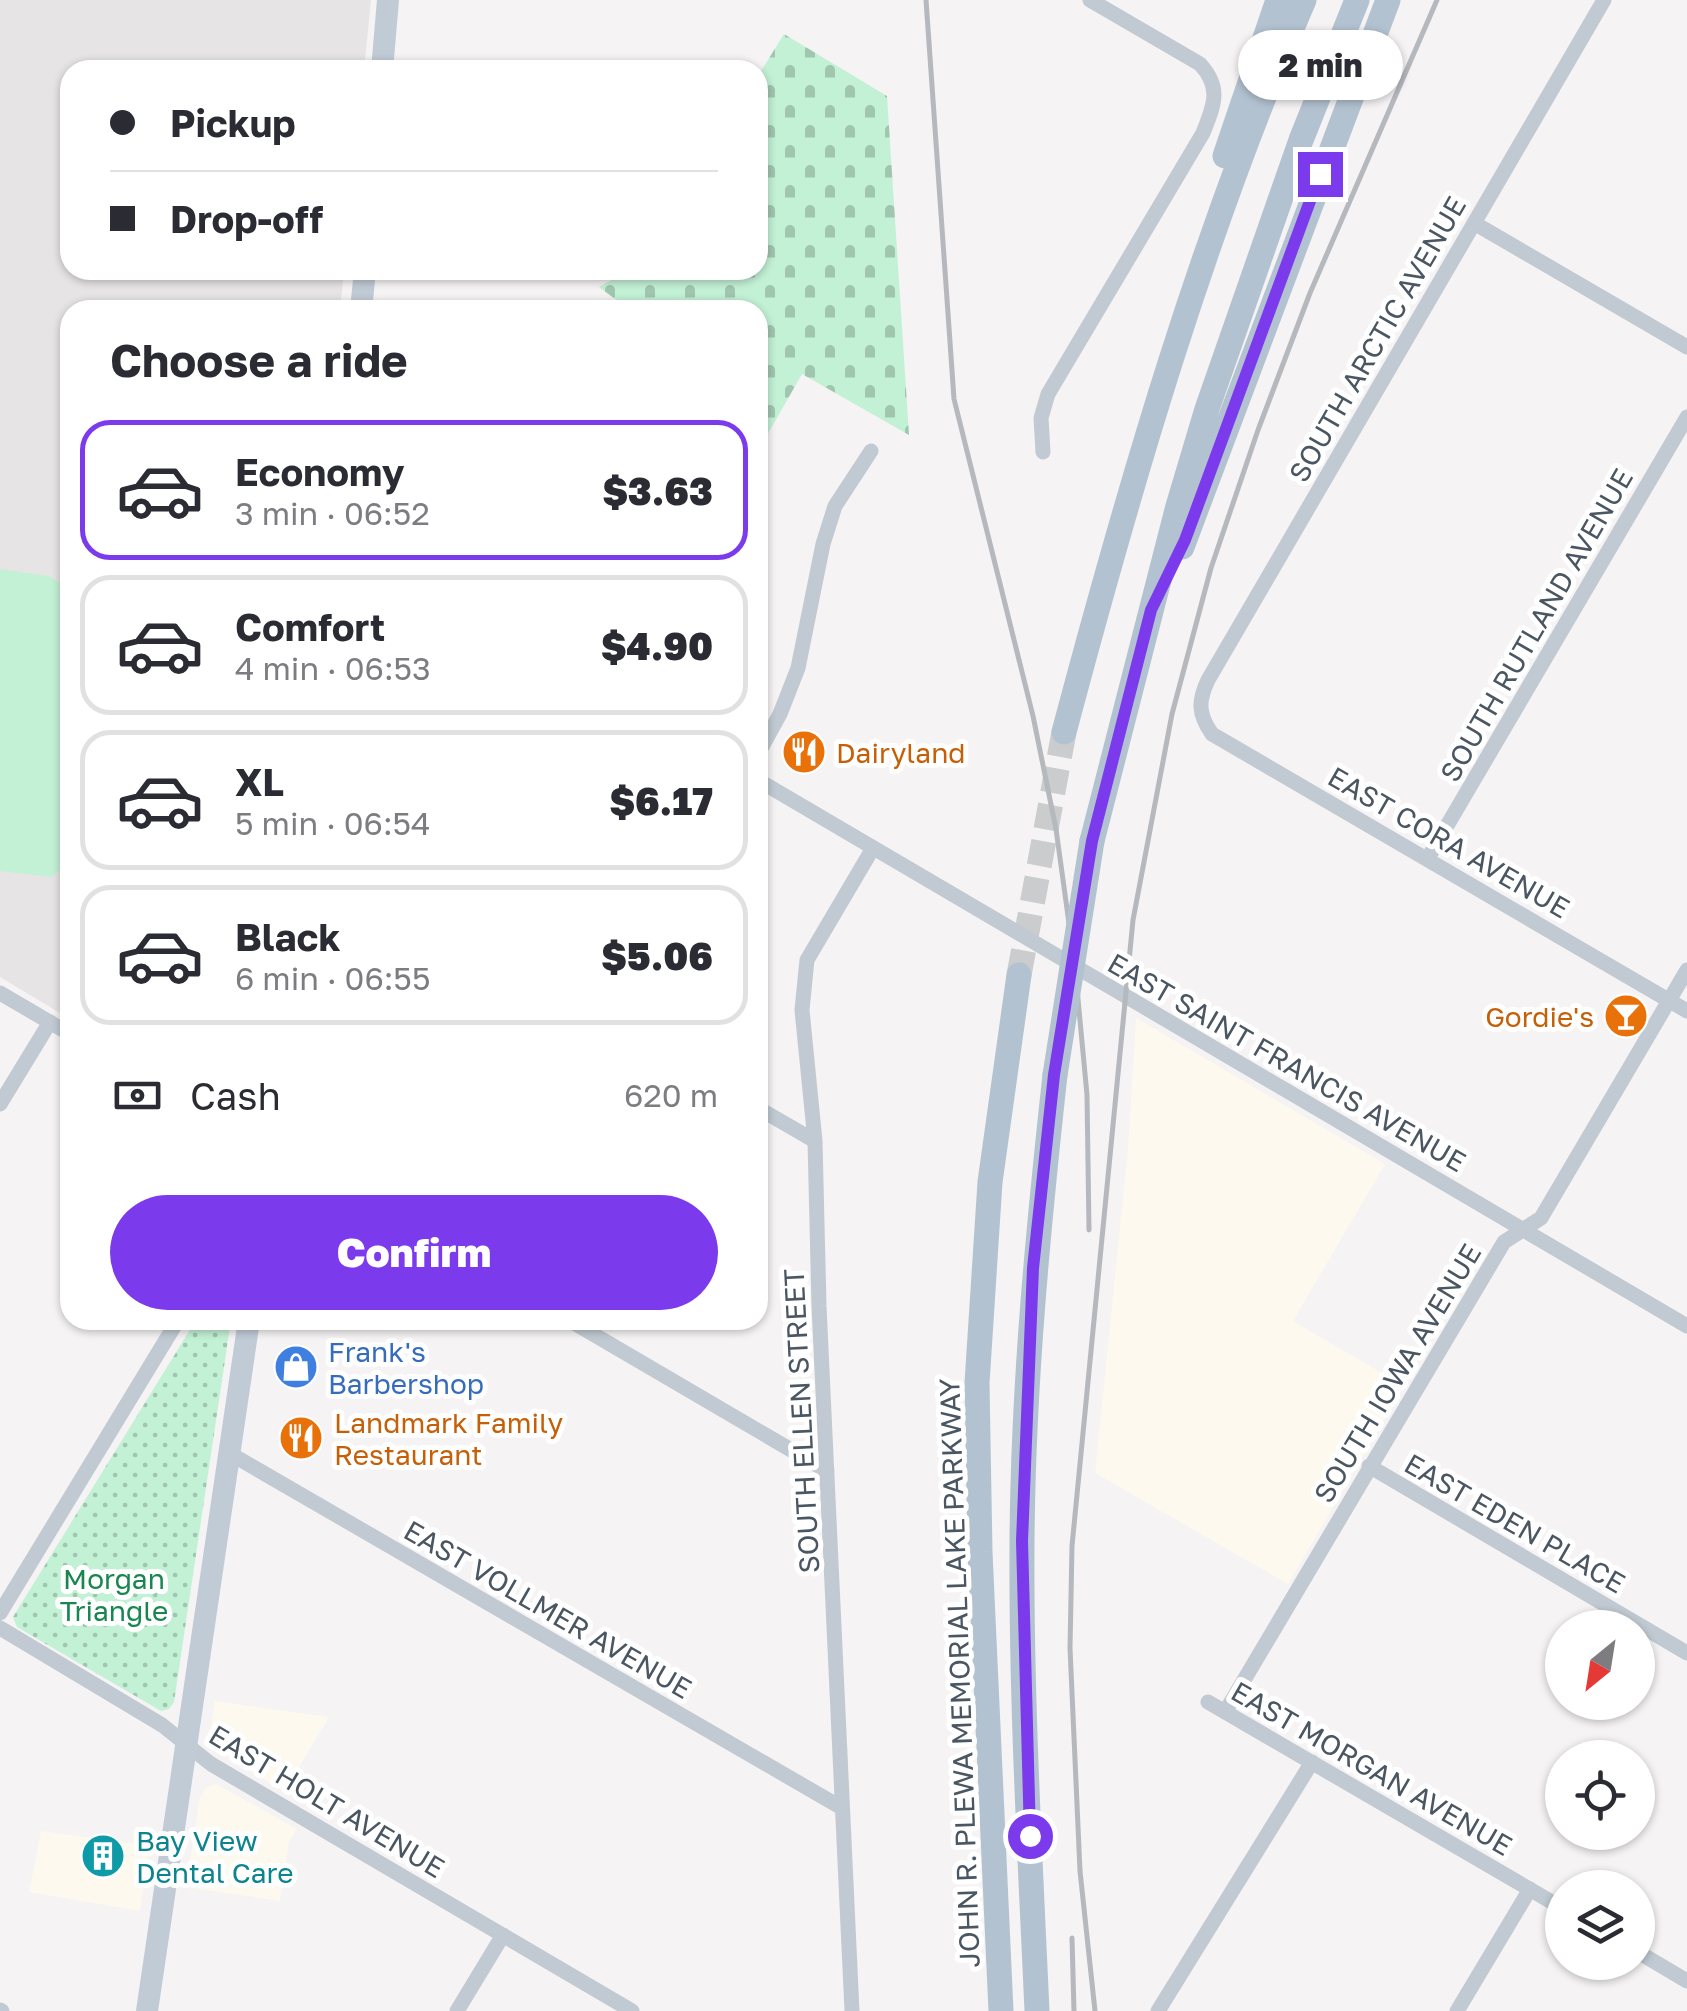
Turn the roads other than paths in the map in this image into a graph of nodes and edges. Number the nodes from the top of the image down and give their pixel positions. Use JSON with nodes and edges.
{"nodes":[{"id":1,"x":388,"y":0,"type":"edge"},
{"id":2,"x":1090,"y":0,"type":"edge"},
{"id":3,"x":1278,"y":0,"type":"edge"},
{"id":4,"x":1304,"y":0,"type":"edge"},
{"id":5,"x":1357,"y":0,"type":"edge"},
{"id":6,"x":1388,"y":0,"type":"edge"},
{"id":7,"x":1604,"y":0,"type":"edge"},
{"id":8,"x":383,"y":60,"type":"edge"},
{"id":9,"x":1474,"y":223,"type":"junction"},
{"id":10,"x":1202,"y":265,"type":"junction"},
{"id":11,"x":1687,"y":347,"type":"edge"},
{"id":12,"x":1687,"y":418,"type":"edge"},
{"id":13,"x":870,"y":451,"type":"dead end"},
{"id":14,"x":1043,"y":452,"type":"dead end"},
{"id":15,"x":1151,"y":610,"type":"junction"},
{"id":16,"x":1200,"y":706,"type":"joint"},
{"id":17,"x":1064,"y":732,"type":"tunnel mouth"},
{"id":18,"x":768,"y":736,"type":"edge"},
{"id":19,"x":768,"y":786,"type":"edge"},
{"id":20,"x":872,"y":848,"type":"junction"},
{"id":21,"x":1428,"y":858,"type":"junction"},
{"id":22,"x":1687,"y":970,"type":"edge"},
{"id":23,"x":1020,"y":975,"type":"tunnel mouth"},
{"id":24,"x":0,"y":992,"type":"edge"},
{"id":25,"x":1669,"y":1000,"type":"junction"},
{"id":26,"x":1687,"y":1011,"type":"edge"},
{"id":27,"x":50,"y":1022,"type":"junction"},
{"id":28,"x":60,"y":1028,"type":"edge"},
{"id":29,"x":0,"y":1104,"type":"edge"},
{"id":30,"x":768,"y":1114,"type":"edge"},
{"id":31,"x":815,"y":1141,"type":"junction"},
{"id":32,"x":1523,"y":1229,"type":"junction"},
{"id":33,"x":1687,"y":1326,"type":"edge"},
{"id":34,"x":172,"y":1330,"type":"edge"},
{"id":35,"x":247,"y":1330,"type":"edge"},
{"id":36,"x":585,"y":1330,"type":"edge"},
{"id":37,"x":229,"y":1453,"type":"junction"},
{"id":38,"x":1369,"y":1466,"type":"junction"},
{"id":39,"x":827,"y":1471,"type":"junction"},
{"id":40,"x":0,"y":1613,"type":"edge"},
{"id":41,"x":0,"y":1628,"type":"edge"},
{"id":42,"x":1687,"y":1654,"type":"edge"},
{"id":43,"x":1208,"y":1702,"type":"dead end"},
{"id":44,"x":1225,"y":1712,"type":"junction"},
{"id":45,"x":187,"y":1746,"type":"junction"},
{"id":46,"x":1312,"y":1762,"type":"junction"},
{"id":47,"x":842,"y":1808,"type":"junction"},
{"id":48,"x":1530,"y":1889,"type":"junction"},
{"id":49,"x":1545,"y":1898,"type":"edge"},
{"id":50,"x":503,"y":1935,"type":"junction"},
{"id":51,"x":1655,"y":1962,"type":"edge"},
{"id":52,"x":1687,"y":1981,"type":"edge"},
{"id":53,"x":147,"y":2011,"type":"edge"},
{"id":54,"x":458,"y":2011,"type":"edge"},
{"id":55,"x":632,"y":2011,"type":"edge"},
{"id":56,"x":852,"y":2011,"type":"edge"},
{"id":57,"x":1001,"y":2011,"type":"edge"},
{"id":58,"x":1038,"y":2011,"type":"edge"},
{"id":59,"x":1158,"y":2011,"type":"edge"},
{"id":60,"x":1457,"y":2011,"type":"edge"}],
"edges":[{"from":1,"to":8,"type":"main road"},
{"from":2,"to":14,"type":"street"},
{"from":3,"to":10,"type":"main road"},
{"from":4,"to":10,"type":"main road"},
{"from":5,"to":15,"type":"main road"},
{"from":6,"to":15,"type":"main road"},
{"from":7,"to":9,"type":"street","name":"SOUTH ARCTIC AVENUE"},
{"from":9,"to":11,"type":"street"},
{"from":9,"to":16,"type":"street","name":"SOUTH ARCTIC AVENUE"},
{"from":10,"to":17,"type":"main road"},
{"from":12,"to":21,"type":"street","name":"SOUTH RUTLAND AVENUE"},
{"from":13,"to":18,"type":"street"},
{"from":15,"to":58,"type":"main road","bridge":true},
{"from":16,"to":21,"type":"street","name":"EAST CORA AVENUE"},
{"from":19,"to":20,"type":"street","name":"EAST SAINT FRANCIS AVENUE"},
{"from":20,"to":31,"type":"street","name":"SOUTH ELLEN STREET"},
{"from":20,"to":32,"type":"street","name":"EAST SAINT FRANCIS AVENUE"},
{"from":21,"to":25,"type":"street","name":"EAST CORA AVENUE"},
{"from":22,"to":25,"type":"street","name":"SOUTH IOWA AVENUE"},
{"from":23,"to":57,"type":"main road","name":"JOHN R. PLEWA MEMORIAL LAKE PARKWAY"},
{"from":24,"to":27,"type":"street"},
{"from":25,"to":26,"type":"street","name":"EAST CORA AVENUE"},
{"from":25,"to":32,"type":"street","name":"SOUTH IOWA AVENUE"},
{"from":27,"to":28,"type":"street"},
{"from":27,"to":29,"type":"street"},
{"from":30,"to":31,"type":"street"},
{"from":31,"to":39,"type":"street","name":"SOUTH ELLEN STREET"},
{"from":32,"to":33,"type":"street","name":"EAST SAINT FRANCIS AVENUE"},
{"from":32,"to":38,"type":"street","name":"SOUTH IOWA AVENUE"},
{"from":34,"to":40,"type":"street"},
{"from":35,"to":37,"type":"main road"},
{"from":36,"to":39,"type":"street"},
{"from":37,"to":45,"type":"main road"},
{"from":37,"to":47,"type":"street","name":"EAST VOLLMER AVENUE"},
{"from":38,"to":42,"type":"street","name":"EAST EDEN PLACE"},
{"from":38,"to":44,"type":"street","name":"SOUTH IOWA AVENUE"},
{"from":39,"to":47,"type":"street","name":"SOUTH ELLEN STREET"},
{"from":41,"to":45,"type":"street","name":"EAST HOLT AVENUE"},
{"from":43,"to":44,"type":"street","name":"EAST MORGAN AVENUE"},
{"from":44,"to":46,"type":"street","name":"EAST MORGAN AVENUE"},
{"from":45,"to":50,"type":"street","name":"EAST HOLT AVENUE"},
{"from":45,"to":53,"type":"main road"},
{"from":46,"to":48,"type":"street","name":"EAST MORGAN AVENUE"},
{"from":46,"to":59,"type":"street"},
{"from":47,"to":56,"type":"street","name":"SOUTH ELLEN STREET"},
{"from":48,"to":49,"type":"street","name":"EAST MORGAN AVENUE"},
{"from":48,"to":60,"type":"street"},
{"from":50,"to":54,"type":"street"},
{"from":50,"to":55,"type":"street","name":"EAST HOLT AVENUE"},
{"from":51,"to":52,"type":"street"}]}
